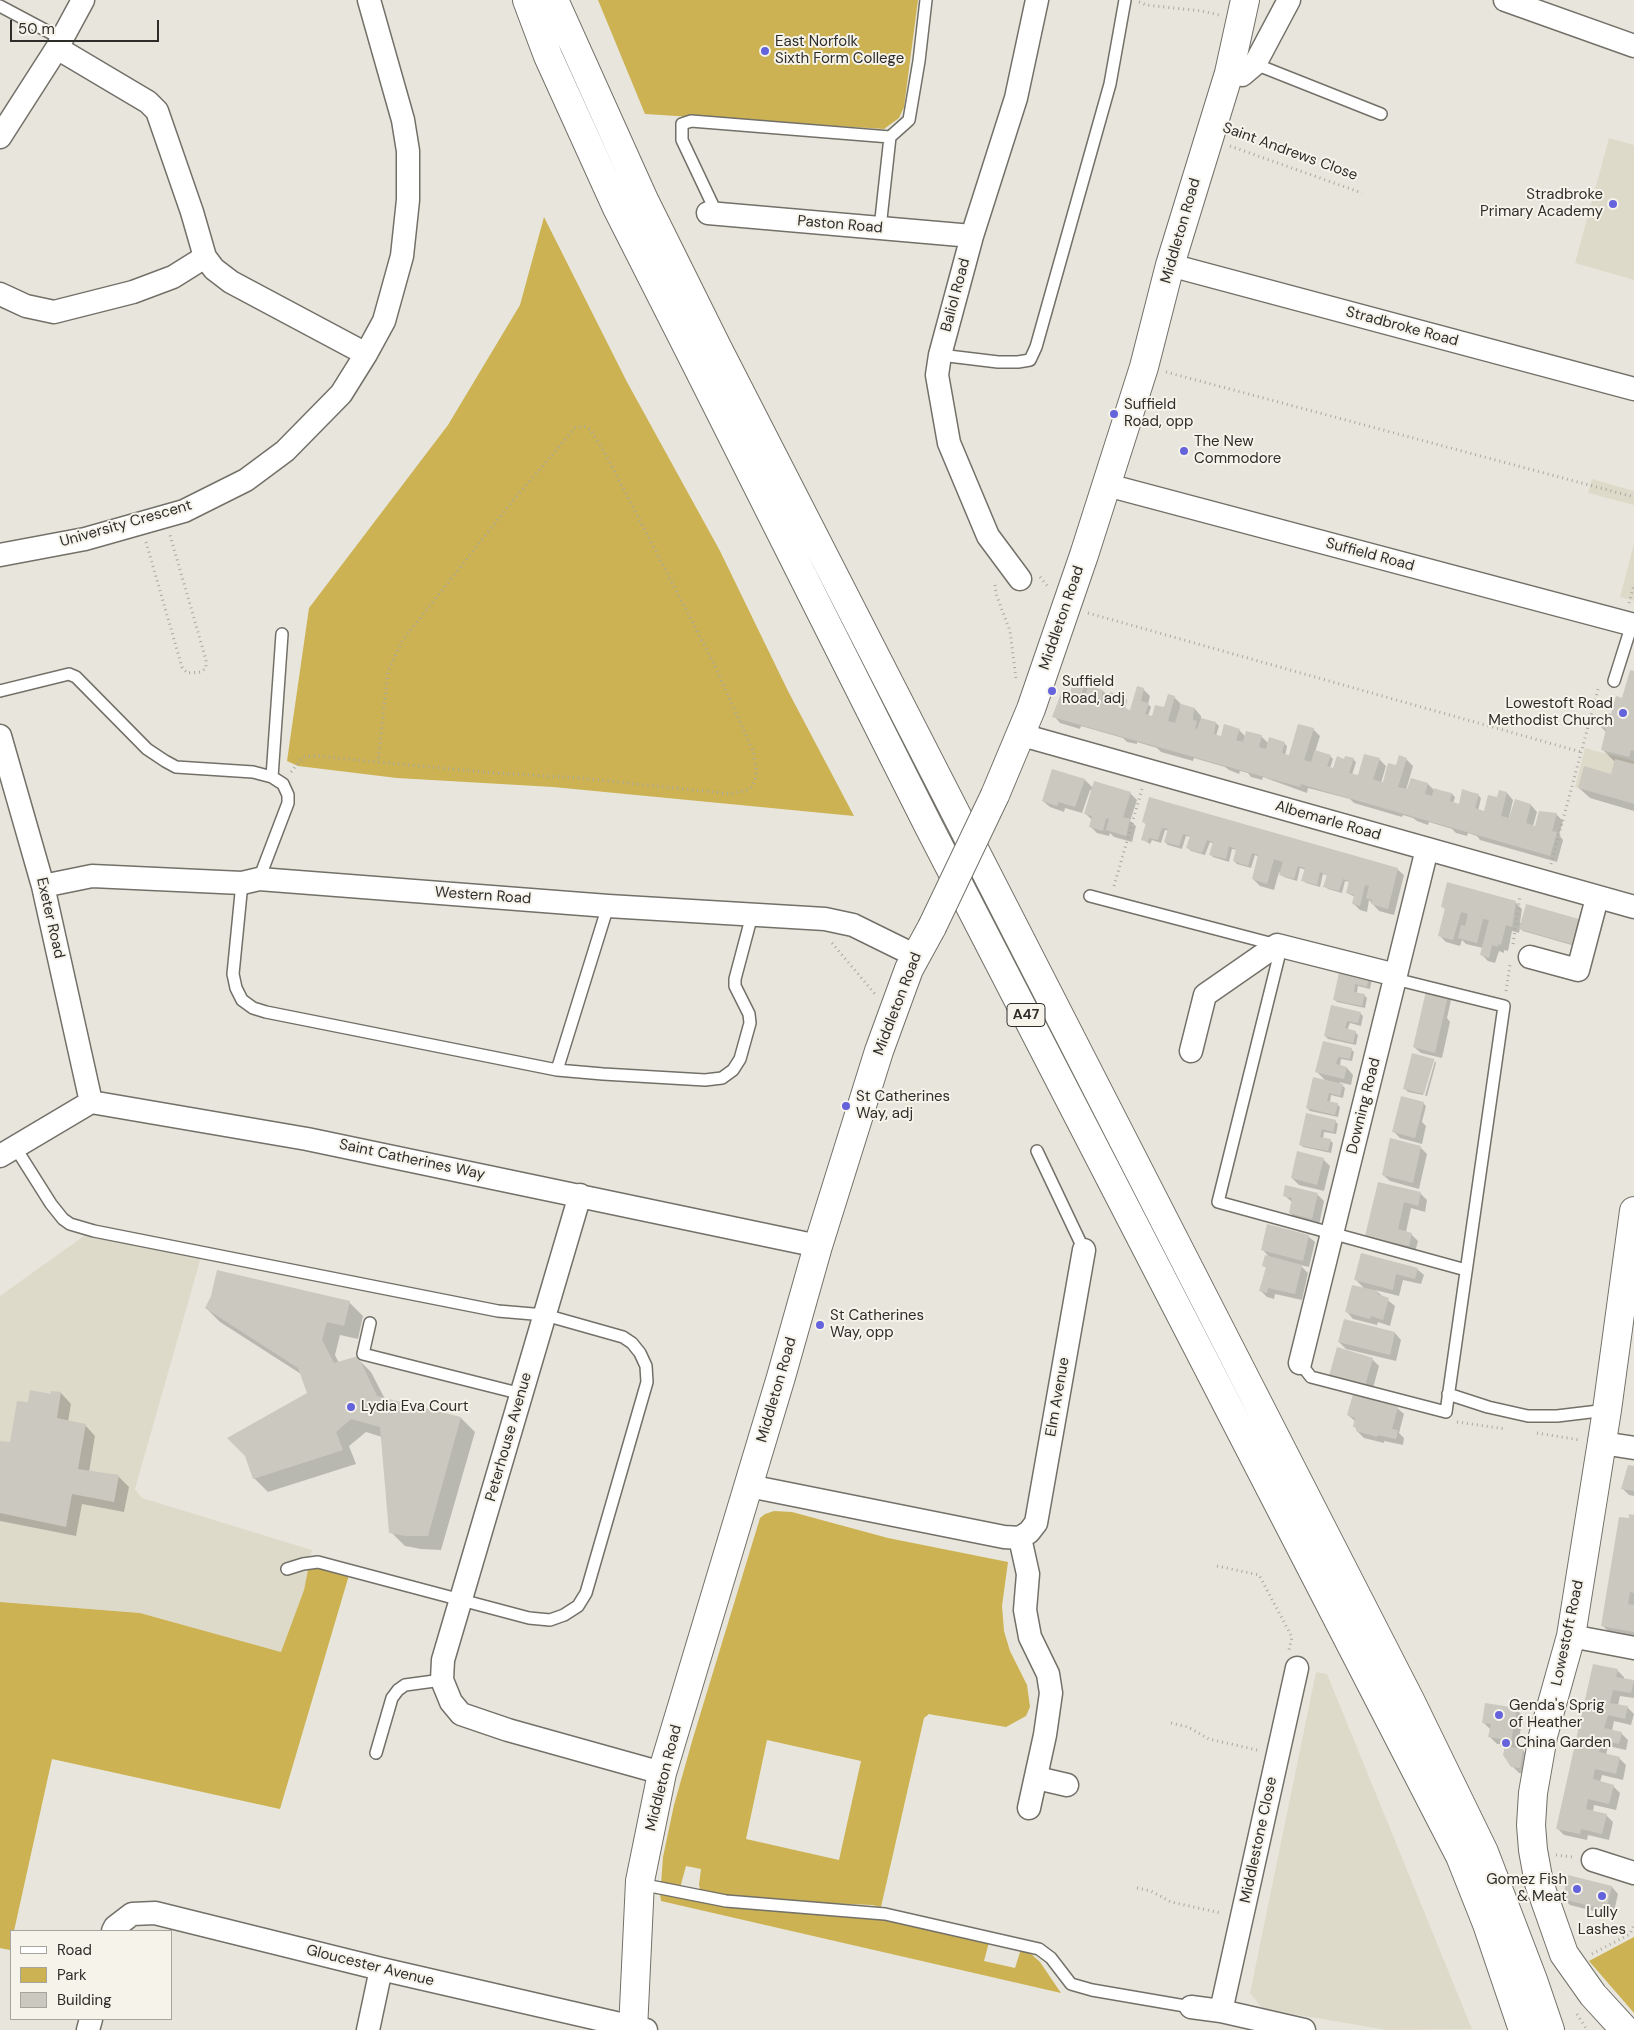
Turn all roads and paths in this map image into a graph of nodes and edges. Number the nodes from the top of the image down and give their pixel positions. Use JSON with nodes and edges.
{"nodes":[{"id":1,"x":83,"y":0,"type":"edge"},
{"id":2,"x":369,"y":0,"type":"edge"},
{"id":3,"x":526,"y":0,"type":"edge"},
{"id":4,"x":554,"y":0,"type":"edge"},
{"id":5,"x":926,"y":0,"type":"edge"},
{"id":6,"x":1037,"y":0,"type":"edge"},
{"id":7,"x":1125,"y":0,"type":"edge"},
{"id":8,"x":1134,"y":0,"type":"edge"},
{"id":9,"x":1289,"y":0,"type":"edge"},
{"id":10,"x":1518,"y":2,"type":"edge"},
{"id":11,"x":0,"y":6,"type":"edge"},
{"id":12,"x":1243,"y":10,"type":"edge"},
{"id":13,"x":59,"y":44,"type":"junction"},
{"id":14,"x":1634,"y":46,"type":"edge"},
{"id":15,"x":1255,"y":64,"type":"junction"},
{"id":16,"x":1229,"y":73,"type":"junction"},
{"id":17,"x":1382,"y":114,"type":"dead end"},
{"id":18,"x":0,"y":137,"type":"edge"},
{"id":19,"x":890,"y":137,"type":"junction"},
{"id":20,"x":1208,"y":139,"type":"junction"},
{"id":21,"x":1362,"y":193,"type":"dead end"},
{"id":22,"x":713,"y":214,"type":"joint"},
{"id":23,"x":880,"y":228,"type":"junction"},
{"id":24,"x":972,"y":236,"type":"junction"},
{"id":25,"x":205,"y":257,"type":"junction"},
{"id":26,"x":1170,"y":265,"type":"junction"},
{"id":27,"x":0,"y":294,"type":"edge"},
{"id":28,"x":366,"y":354,"type":"junction"},
{"id":29,"x":940,"y":355,"type":"junction"},
{"id":30,"x":1144,"y":367,"type":"junction"},
{"id":31,"x":1634,"y":389,"type":"edge"},
{"id":32,"x":1106,"y":486,"type":"junction"},
{"id":33,"x":1634,"y":497,"type":"edge"},
{"id":34,"x":167,"y":527,"type":"dead end"},
{"id":35,"x":144,"y":534,"type":"dead end"},
{"id":36,"x":0,"y":556,"type":"edge"},
{"id":37,"x":1020,"y":579,"type":"dead end"},
{"id":38,"x":996,"y":585,"type":"dead end"},
{"id":39,"x":1066,"y":607,"type":"junction"},
{"id":40,"x":1633,"y":625,"type":"edge"},
{"id":41,"x":282,"y":634,"type":"dead end"},
{"id":42,"x":1602,"y":677,"type":"dead end"},
{"id":43,"x":1614,"y":681,"type":"dead end"},
{"id":44,"x":1016,"y":682,"type":"dead end"},
{"id":45,"x":0,"y":691,"type":"edge"},
{"id":46,"x":1022,"y":735,"type":"junction"},
{"id":47,"x":0,"y":736,"type":"edge"},
{"id":48,"x":1581,"y":752,"type":"junction"},
{"id":49,"x":378,"y":762,"type":"junction"},
{"id":50,"x":1148,"y":770,"type":"junction"},
{"id":51,"x":272,"y":777,"type":"junction"},
{"id":52,"x":283,"y":784,"type":"junction"},
{"id":53,"x":8,"y":794,"type":"edge"},
{"id":54,"x":1427,"y":849,"type":"junction"},
{"id":55,"x":1536,"y":880,"type":"junction"},
{"id":56,"x":250,"y":881,"type":"junction"},
{"id":57,"x":44,"y":886,"type":"junction"},
{"id":58,"x":1090,"y":896,"type":"dead end"},
{"id":59,"x":1596,"y":898,"type":"junction"},
{"id":60,"x":1110,"y":901,"type":"junction"},
{"id":61,"x":608,"y":906,"type":"junction"},
{"id":62,"x":1634,"y":907,"type":"edge"},
{"id":63,"x":752,"y":915,"type":"junction"},
{"id":64,"x":831,"y":941,"type":"dead end"},
{"id":65,"x":1277,"y":945,"type":"junction"},
{"id":66,"x":916,"y":956,"type":"junction"},
{"id":67,"x":1517,"y":956,"type":"junction"},
{"id":68,"x":1396,"y":977,"type":"junction"},
{"id":69,"x":875,"y":994,"type":"dead end"},
{"id":70,"x":1504,"y":1006,"type":"junction"},
{"id":71,"x":1191,"y":1050,"type":"dead end"},
{"id":72,"x":557,"y":1070,"type":"junction"},
{"id":73,"x":91,"y":1102,"type":"junction"},
{"id":74,"x":1037,"y":1151,"type":"dead end"},
{"id":75,"x":7,"y":1152,"type":"edge"},
{"id":76,"x":580,"y":1195,"type":"junction"},
{"id":77,"x":1633,"y":1227,"type":"edge"},
{"id":78,"x":1332,"y":1234,"type":"junction"},
{"id":79,"x":818,"y":1246,"type":"junction"},
{"id":80,"x":1084,"y":1250,"type":"joint"},
{"id":81,"x":1466,"y":1270,"type":"junction"},
{"id":82,"x":544,"y":1315,"type":"junction"},
{"id":83,"x":370,"y":1322,"type":"dead end"},
{"id":84,"x":1300,"y":1363,"type":"joint"},
{"id":85,"x":522,"y":1394,"type":"junction"},
{"id":86,"x":1448,"y":1394,"type":"junction"},
{"id":87,"x":1607,"y":1410,"type":"junction"},
{"id":88,"x":1602,"y":1443,"type":"junction"},
{"id":89,"x":1634,"y":1448,"type":"edge"},
{"id":90,"x":749,"y":1486,"type":"junction"},
{"id":91,"x":1020,"y":1538,"type":"junction"},
{"id":92,"x":1217,"y":1566,"type":"dead end"},
{"id":93,"x":287,"y":1569,"type":"dead end"},
{"id":94,"x":462,"y":1601,"type":"junction"},
{"id":95,"x":1570,"y":1636,"type":"junction"},
{"id":96,"x":1634,"y":1648,"type":"edge"},
{"id":97,"x":1297,"y":1668,"type":"joint"},
{"id":98,"x":442,"y":1680,"type":"junction"},
{"id":99,"x":1171,"y":1723,"type":"dead end"},
{"id":100,"x":376,"y":1753,"type":"dead end"},
{"id":101,"x":1278,"y":1754,"type":"junction"},
{"id":102,"x":662,"y":1773,"type":"junction"},
{"id":103,"x":1037,"y":1778,"type":"junction"},
{"id":104,"x":1067,"y":1785,"type":"dead end"},
{"id":105,"x":1029,"y":1808,"type":"dead end"},
{"id":106,"x":1533,"y":1850,"type":"junction"},
{"id":107,"x":1593,"y":1860,"type":"joint"},
{"id":108,"x":1634,"y":1872,"type":"edge"},
{"id":109,"x":640,"y":1884,"type":"junction"},
{"id":110,"x":1137,"y":1888,"type":"dead end"},
{"id":111,"x":1242,"y":1917,"type":"junction"},
{"id":112,"x":1634,"y":1925,"type":"edge"},
{"id":113,"x":114,"y":1930,"type":"edge"},
{"id":114,"x":1571,"y":1965,"type":"junction"},
{"id":115,"x":381,"y":1969,"type":"junction"},
{"id":116,"x":1191,"y":2007,"type":"joint"},
{"id":117,"x":1221,"y":2011,"type":"junction"},
{"id":118,"x":637,"y":2029,"type":"edge"},
{"id":119,"x":368,"y":2030,"type":"edge"},
{"id":120,"x":1304,"y":2030,"type":"edge"},
{"id":121,"x":1524,"y":2030,"type":"edge"},
{"id":122,"x":1550,"y":2030,"type":"edge"},
{"id":123,"x":1625,"y":2030,"type":"edge"}],
"edges":[{"from":1,"to":13,"type":"street"},
{"from":2,"to":28,"type":"street","name":"University Crescent"},
{"from":3,"to":121,"type":"main road","number":"A47"},
{"from":4,"to":122,"type":"main road","number":"A47"},
{"from":5,"to":19,"type":"lane"},
{"from":6,"to":24,"type":"street","name":"Baliol Road"},
{"from":7,"to":29,"type":"lane"},
{"from":8,"to":12,"type":"path"},
{"from":9,"to":15,"type":"street"},
{"from":10,"to":14,"type":"street"},
{"from":11,"to":13,"type":"lane"},
{"from":12,"to":16,"type":"main road","name":"Middleton Road"},
{"from":13,"to":18,"type":"street"},
{"from":13,"to":25,"type":"street"},
{"from":15,"to":16,"type":"street"},
{"from":15,"to":17,"type":"lane"},
{"from":16,"to":20,"type":"main road","name":"Middleton Road"},
{"from":19,"to":22,"type":"lane"},
{"from":19,"to":23,"type":"lane"},
{"from":20,"to":21,"type":"path","name":"Saint Andrews Close"},
{"from":20,"to":26,"type":"main road","name":"Middleton Road"},
{"from":22,"to":23,"type":"street","name":"Paston Road"},
{"from":23,"to":24,"type":"street","name":"Paston Road"},
{"from":24,"to":29,"type":"street","name":"Baliol Road"},
{"from":25,"to":27,"type":"street"},
{"from":25,"to":28,"type":"street"},
{"from":26,"to":30,"type":"main road","name":"Middleton Road"},
{"from":26,"to":31,"type":"street","name":"Stradbroke Road"},
{"from":28,"to":36,"type":"street","name":"University Crescent"},
{"from":29,"to":37,"type":"street","name":"Baliol Road"},
{"from":30,"to":32,"type":"main road","name":"Middleton Road"},
{"from":30,"to":33,"type":"path"},
{"from":32,"to":39,"type":"main road","name":"Middleton Road"},
{"from":32,"to":40,"type":"street","name":"Suffield Road"},
{"from":34,"to":35,"type":"path"},
{"from":38,"to":44,"type":"path"},
{"from":39,"to":46,"type":"main road","name":"Middleton Road"},
{"from":39,"to":48,"type":"path"},
{"from":40,"to":43,"type":"lane"},
{"from":41,"to":51,"type":"lane"},
{"from":42,"to":48,"type":"path"},
{"from":45,"to":51,"type":"lane"},
{"from":46,"to":50,"type":"street","name":"Albemarle Road"},
{"from":46,"to":66,"type":"main road","name":"Middleton Road","bridge":true},
{"from":47,"to":53,"type":"street","name":"Exeter Road"},
{"from":48,"to":55,"type":"path"},
{"from":49,"to":49,"type":"path"},
{"from":49,"to":52,"type":"path"},
{"from":50,"to":54,"type":"street","name":"Albemarle Road"},
{"from":50,"to":60,"type":"path"},
{"from":51,"to":52,"type":"lane"},
{"from":52,"to":56,"type":"lane"},
{"from":53,"to":57,"type":"street","name":"Exeter Road"},
{"from":54,"to":55,"type":"street","name":"Albemarle Road"},
{"from":54,"to":68,"type":"street","name":"Downing Road"},
{"from":55,"to":59,"type":"street","name":"Albemarle Road"},
{"from":55,"to":67,"type":"path"},
{"from":56,"to":57,"type":"street","name":"Western Road"},
{"from":56,"to":61,"type":"street","name":"Western Road"},
{"from":56,"to":72,"type":"lane"},
{"from":57,"to":73,"type":"street","name":"Exeter Road"},
{"from":58,"to":60,"type":"lane"},
{"from":59,"to":62,"type":"street","name":"Albemarle Road"},
{"from":59,"to":67,"type":"street"},
{"from":60,"to":65,"type":"lane"},
{"from":61,"to":63,"type":"street","name":"Western Road"},
{"from":61,"to":72,"type":"lane"},
{"from":63,"to":66,"type":"street","name":"Western Road"},
{"from":63,"to":72,"type":"lane"},
{"from":64,"to":69,"type":"path"},
{"from":65,"to":68,"type":"street"},
{"from":65,"to":71,"type":"street"},
{"from":65,"to":78,"type":"lane"},
{"from":66,"to":79,"type":"main road","name":"Middleton Road"},
{"from":67,"to":70,"type":"path"},
{"from":68,"to":70,"type":"lane"},
{"from":68,"to":78,"type":"street","name":"Downing Road"},
{"from":70,"to":81,"type":"lane"},
{"from":73,"to":75,"type":"street"},
{"from":73,"to":76,"type":"street","name":"Saint Catherines Way"},
{"from":74,"to":80,"type":"lane"},
{"from":75,"to":82,"type":"lane"},
{"from":76,"to":79,"type":"street","name":"Saint Catherines Way"},
{"from":76,"to":82,"type":"street","name":"Peterhouse Avenue"},
{"from":77,"to":87,"type":"main road","name":"Lowestoft Road"},
{"from":78,"to":81,"type":"lane"},
{"from":78,"to":84,"type":"street","name":"Downing Road"},
{"from":79,"to":90,"type":"main road","name":"Middleton Road"},
{"from":80,"to":91,"type":"street","name":"Elm Avenue"},
{"from":81,"to":86,"type":"lane"},
{"from":82,"to":85,"type":"street","name":"Peterhouse Avenue"},
{"from":82,"to":94,"type":"lane"},
{"from":83,"to":85,"type":"lane"},
{"from":84,"to":86,"type":"lane"},
{"from":85,"to":94,"type":"street","name":"Peterhouse Avenue"},
{"from":86,"to":87,"type":"lane"},
{"from":87,"to":88,"type":"main road","name":"Lowestoft Road"},
{"from":88,"to":89,"type":"street"},
{"from":88,"to":95,"type":"main road","name":"Lowestoft Road"},
{"from":90,"to":91,"type":"street"},
{"from":90,"to":102,"type":"main road","name":"Middleton Road"},
{"from":91,"to":103,"type":"street"},
{"from":92,"to":97,"type":"path"},
{"from":93,"to":94,"type":"lane"},
{"from":94,"to":98,"type":"street","name":"Peterhouse Avenue"},
{"from":95,"to":96,"type":"street"},
{"from":95,"to":106,"type":"main road","name":"Lowestoft Road"},
{"from":97,"to":101,"type":"street","name":"Middlestone Close"},
{"from":98,"to":100,"type":"lane"},
{"from":98,"to":102,"type":"street","name":"Peterhouse Avenue"},
{"from":99,"to":101,"type":"path"},
{"from":101,"to":111,"type":"street","name":"Middlestone Close"},
{"from":102,"to":109,"type":"main road","name":"Middleton Road"},
{"from":103,"to":104,"type":"street"},
{"from":103,"to":105,"type":"street"},
{"from":106,"to":107,"type":"path"},
{"from":106,"to":114,"type":"main road","name":"Lowestoft Road"},
{"from":107,"to":108,"type":"street"},
{"from":109,"to":116,"type":"lane"},
{"from":109,"to":118,"type":"main road","name":"Middleton Road"},
{"from":110,"to":111,"type":"path"},
{"from":111,"to":117,"type":"street","name":"Middlestone Close"},
{"from":112,"to":114,"type":"path"},
{"from":113,"to":115,"type":"street","name":"Gloucester Avenue"},
{"from":114,"to":123,"type":"main road","name":"Lowestoft Road"},
{"from":115,"to":118,"type":"street","name":"Gloucester Avenue"},
{"from":115,"to":119,"type":"street"},
{"from":116,"to":117,"type":"street"},
{"from":117,"to":120,"type":"street"}]}
